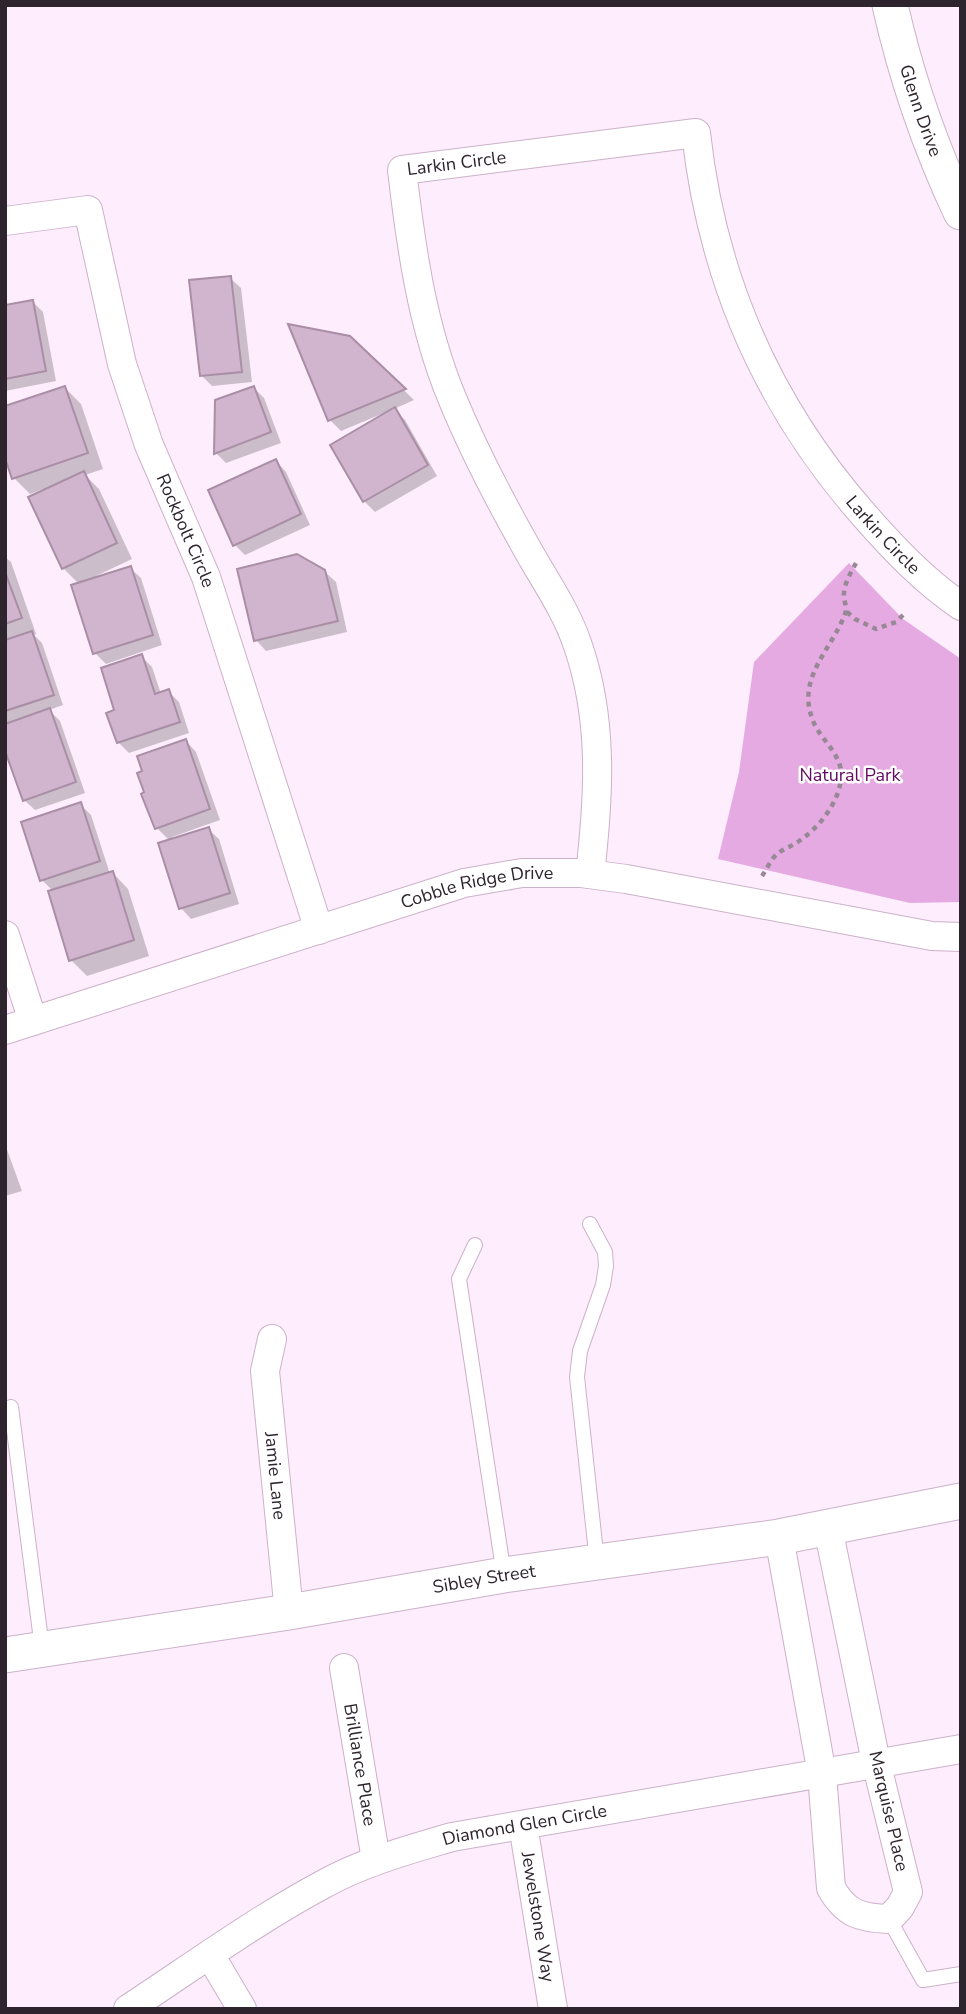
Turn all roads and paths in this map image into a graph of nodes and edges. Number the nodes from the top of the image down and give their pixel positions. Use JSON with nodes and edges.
{"nodes":[{"id":1,"x":890,"y":5,"type":"edge"},
{"id":2,"x":961,"y":212,"type":"edge"},
{"id":3,"x":5,"y":221,"type":"edge"},
{"id":4,"x":856,"y":563,"type":"dead end"},
{"id":5,"x":961,"y":606,"type":"edge"},
{"id":6,"x":846,"y":611,"type":"junction"},
{"id":7,"x":906,"y":612,"type":"dead end"},
{"id":8,"x":590,"y":874,"type":"junction"},
{"id":9,"x":761,"y":879,"type":"dead end"},
{"id":10,"x":319,"y":930,"type":"junction"},
{"id":11,"x":5,"y":934,"type":"edge"},
{"id":12,"x":961,"y":937,"type":"edge"},
{"id":13,"x":33,"y":1021,"type":"junction"},
{"id":14,"x":5,"y":1030,"type":"edge"},
{"id":15,"x":590,"y":1224,"type":"dead end"},
{"id":16,"x":475,"y":1245,"type":"dead end"},
{"id":17,"x":272,"y":1339,"type":"dead end"},
{"id":18,"x":11,"y":1406,"type":"dead end"},
{"id":19,"x":961,"y":1501,"type":"edge"},
{"id":20,"x":828,"y":1528,"type":"junction"},
{"id":21,"x":779,"y":1536,"type":"junction"},
{"id":22,"x":597,"y":1562,"type":"junction"},
{"id":23,"x":504,"y":1575,"type":"junction"},
{"id":24,"x":289,"y":1612,"type":"junction"},
{"id":25,"x":42,"y":1650,"type":"junction"},
{"id":26,"x":5,"y":1655,"type":"edge"},
{"id":27,"x":344,"y":1668,"type":"dead end"},
{"id":28,"x":961,"y":1749,"type":"edge"},
{"id":29,"x":876,"y":1762,"type":"junction"},
{"id":30,"x":822,"y":1774,"type":"junction"},
{"id":31,"x":523,"y":1825,"type":"junction"},
{"id":32,"x":376,"y":1860,"type":"junction"},
{"id":33,"x":889,"y":1919,"type":"junction"},
{"id":34,"x":211,"y":1955,"type":"junction"},
{"id":35,"x":961,"y":1973,"type":"edge"},
{"id":36,"x":128,"y":2009,"type":"edge"},
{"id":37,"x":242,"y":2009,"type":"edge"},
{"id":38,"x":553,"y":2009,"type":"edge"}],
"edges":[{"from":1,"to":2,"type":"street","name":"Glenn Drive"},
{"from":3,"to":10,"type":"street","name":"Rockbolt Circle"},
{"from":4,"to":6,"type":"path"},
{"from":5,"to":8,"type":"street","name":"Larkin Circle"},
{"from":6,"to":7,"type":"path"},
{"from":6,"to":9,"type":"path"},
{"from":8,"to":10,"type":"street","name":"Cobble Ridge Drive"},
{"from":8,"to":12,"type":"street","name":"Cobble Ridge Drive"},
{"from":10,"to":13,"type":"street","name":"Cobble Ridge Drive"},
{"from":11,"to":13,"type":"street"},
{"from":13,"to":14,"type":"street","name":"Cobble Ridge Drive"},
{"from":15,"to":22,"type":"lane"},
{"from":16,"to":23,"type":"lane"},
{"from":17,"to":24,"type":"street","name":"Jamie Lane"},
{"from":18,"to":25,"type":"lane"},
{"from":19,"to":20,"type":"street","name":"Sibley Street"},
{"from":20,"to":21,"type":"street","name":"Sibley Street"},
{"from":20,"to":29,"type":"street","name":"Marquise Place"},
{"from":21,"to":22,"type":"street","name":"Sibley Street"},
{"from":21,"to":30,"type":"street"},
{"from":22,"to":23,"type":"street","name":"Sibley Street"},
{"from":23,"to":24,"type":"street","name":"Sibley Street"},
{"from":24,"to":25,"type":"street","name":"Sibley Street"},
{"from":25,"to":26,"type":"street","name":"Sibley Street"},
{"from":27,"to":32,"type":"street","name":"Brilliance Place"},
{"from":28,"to":29,"type":"street","name":"Diamond Glen Circle"},
{"from":29,"to":30,"type":"street","name":"Diamond Glen Circle"},
{"from":29,"to":33,"type":"street","name":"Marquise Place"},
{"from":30,"to":31,"type":"street","name":"Diamond Glen Circle"},
{"from":30,"to":33,"type":"street"},
{"from":31,"to":32,"type":"street","name":"Diamond Glen Circle"},
{"from":31,"to":38,"type":"street","name":"Jewelstone Way"},
{"from":32,"to":34,"type":"street","name":"Diamond Glen Circle"},
{"from":33,"to":35,"type":"lane"},
{"from":34,"to":36,"type":"street","name":"Diamond Glen Circle"},
{"from":34,"to":37,"type":"street"}]}
